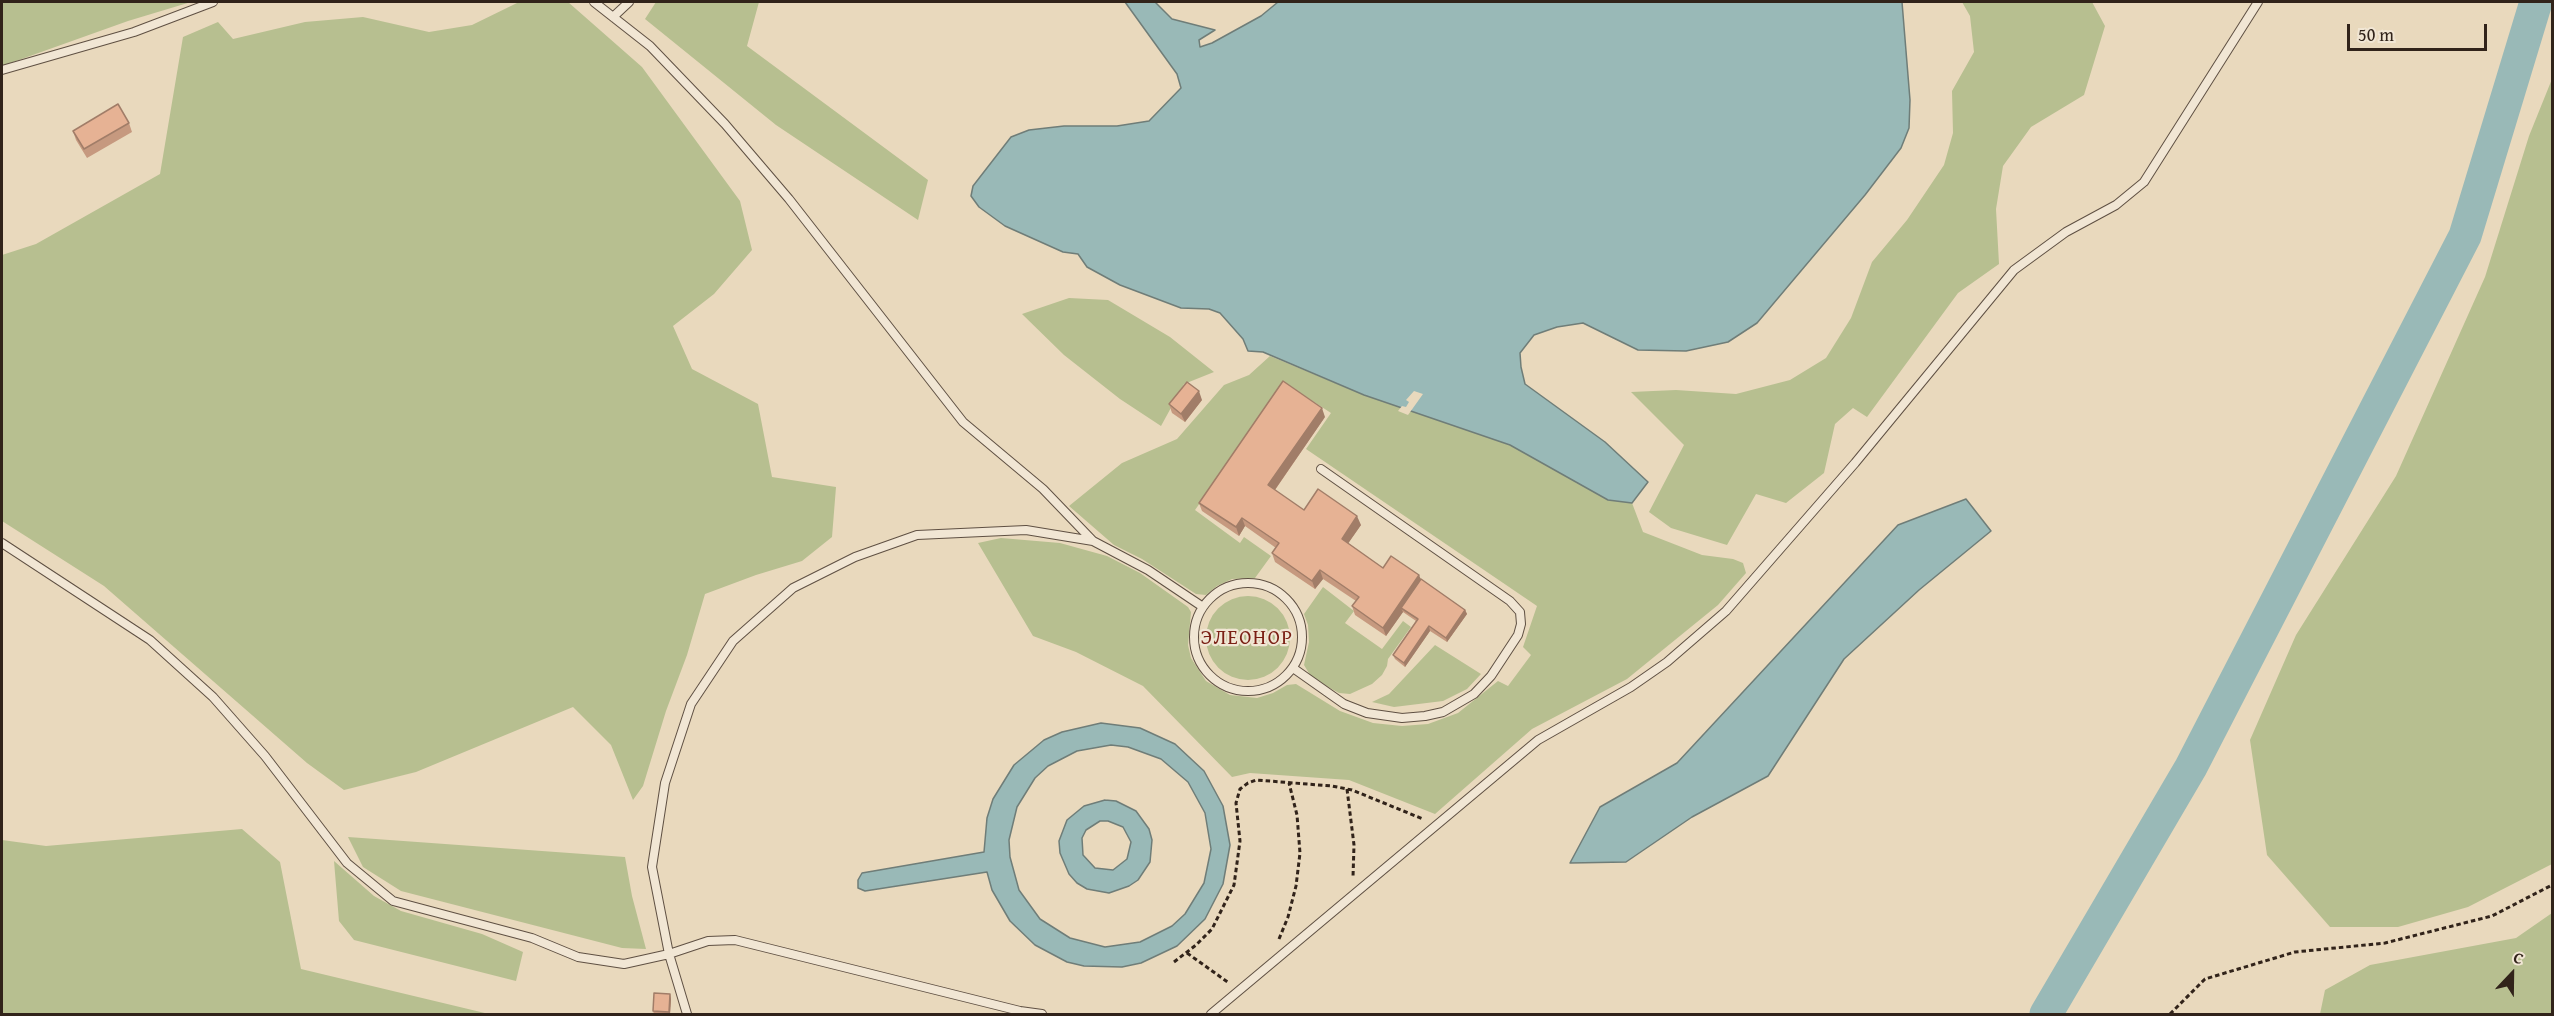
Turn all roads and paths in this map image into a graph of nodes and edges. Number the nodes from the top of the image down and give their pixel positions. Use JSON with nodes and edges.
{"nodes":[{"id":1,"x":213,"y":2,"type":"edge"},
{"id":2,"x":594,"y":2,"type":"edge"},
{"id":3,"x":630,"y":2,"type":"edge"},
{"id":4,"x":2258,"y":2,"type":"edge"},
{"id":5,"x":613,"y":17,"type":"junction"},
{"id":6,"x":2,"y":70,"type":"edge"},
{"id":7,"x":1321,"y":470,"type":"dead end"},
{"id":8,"x":1093,"y":541,"type":"junction"},
{"id":9,"x":2,"y":543,"type":"edge"},
{"id":10,"x":1203,"y":607,"type":"junction"},
{"id":11,"x":1293,"y":668,"type":"junction"},
{"id":12,"x":1289,"y":783,"type":"junction"},
{"id":13,"x":1347,"y":789,"type":"junction"},
{"id":14,"x":1436,"y":824,"type":"junction"},
{"id":15,"x":2553,"y":885,"type":"edge"},
{"id":16,"x":1352,"y":895,"type":"junction"},
{"id":17,"x":1278,"y":943,"type":"dead end"},
{"id":18,"x":1186,"y":953,"type":"junction"},
{"id":19,"x":669,"y":954,"type":"junction"},
{"id":20,"x":1174,"y":962,"type":"dead end"},
{"id":21,"x":1239,"y":991,"type":"junction"},
{"id":22,"x":687,"y":1014,"type":"edge"},
{"id":23,"x":1042,"y":1014,"type":"edge"},
{"id":24,"x":1211,"y":1014,"type":"edge"},
{"id":25,"x":2170,"y":1014,"type":"edge"}],
"edges":[{"from":1,"to":6,"type":"lane"},
{"from":2,"to":5,"type":"lane"},
{"from":3,"to":5,"type":"lane"},
{"from":4,"to":14,"type":"lane"},
{"from":5,"to":8,"type":"lane"},
{"from":7,"to":11,"type":"lane"},
{"from":8,"to":10,"type":"lane"},
{"from":8,"to":19,"type":"lane"},
{"from":9,"to":19,"type":"lane"},
{"from":10,"to":11,"type":"lane"},
{"from":10,"to":11,"type":"lane"},
{"from":12,"to":13,"type":"path"},
{"from":12,"to":17,"type":"path"},
{"from":12,"to":18,"type":"path"},
{"from":13,"to":14,"type":"path"},
{"from":13,"to":16,"type":"path"},
{"from":14,"to":16,"type":"lane"},
{"from":15,"to":25,"type":"path"},
{"from":16,"to":21,"type":"lane"},
{"from":18,"to":20,"type":"path"},
{"from":18,"to":21,"type":"path"},
{"from":19,"to":22,"type":"lane"},
{"from":19,"to":23,"type":"lane"},
{"from":21,"to":24,"type":"lane"}]}
